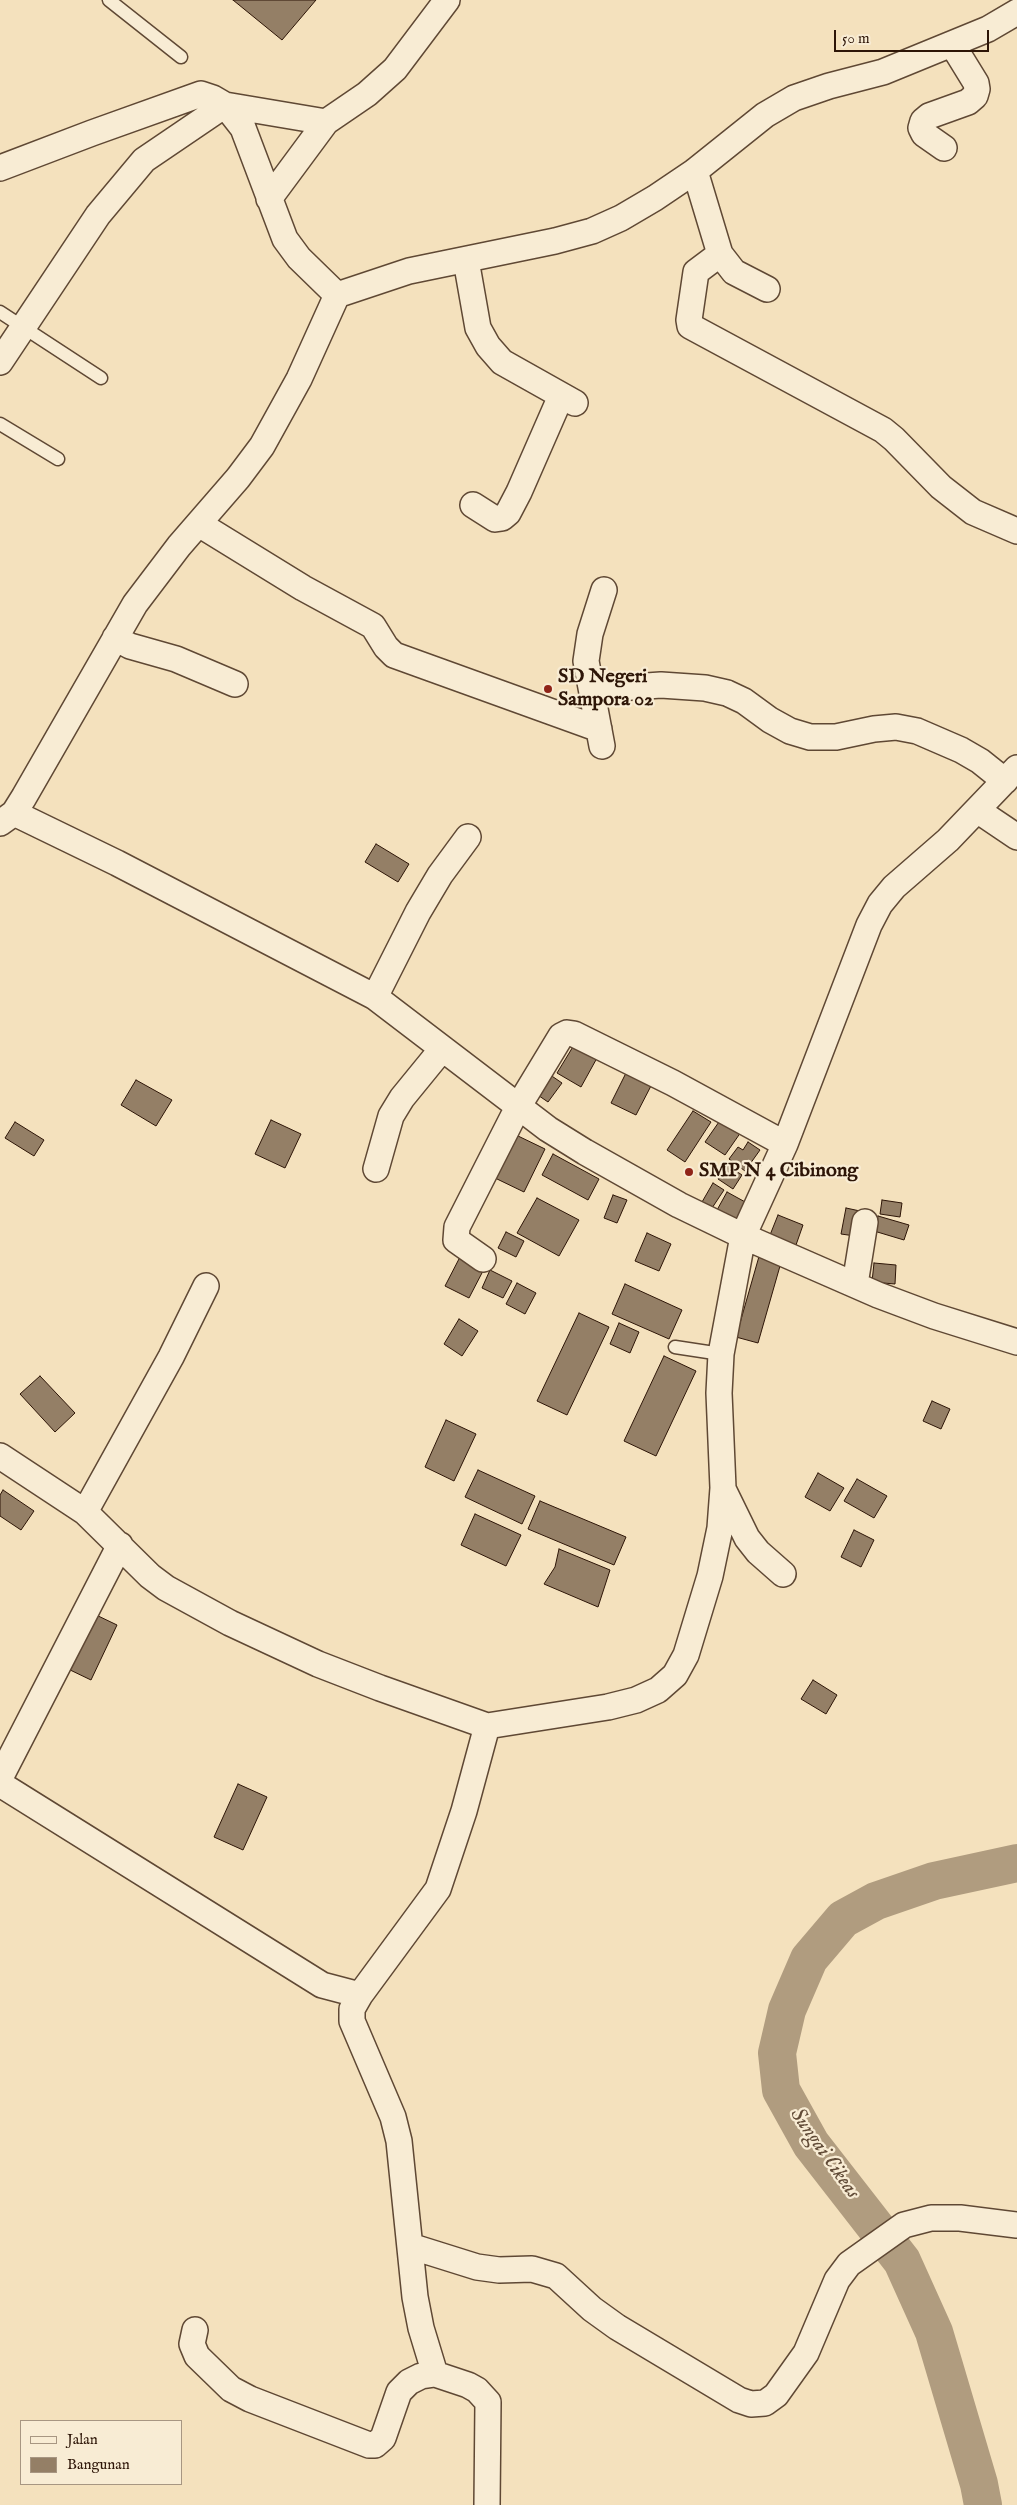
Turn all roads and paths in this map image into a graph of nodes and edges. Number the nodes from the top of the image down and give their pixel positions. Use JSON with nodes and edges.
{"nodes":[{"id":1,"x":110,"y":0,"type":"edge"},
{"id":2,"x":448,"y":0,"type":"edge"},
{"id":3,"x":1017,"y":12,"type":"edge"},
{"id":4,"x":952,"y":44,"type":"junction"},
{"id":5,"x":180,"y":57,"type":"dead end"},
{"id":6,"x":226,"y":105,"type":"junction"},
{"id":7,"x":326,"y":122,"type":"junction"},
{"id":8,"x":944,"y":148,"type":"dead end"},
{"id":9,"x":0,"y":168,"type":"edge"},
{"id":10,"x":695,"y":171,"type":"junction"},
{"id":11,"x":269,"y":199,"type":"junction"},
{"id":12,"x":720,"y":254,"type":"junction"},
{"id":13,"x":466,"y":260,"type":"junction"},
{"id":14,"x":767,"y":289,"type":"dead end"},
{"id":15,"x":338,"y":295,"type":"junction"},
{"id":16,"x":0,"y":312,"type":"edge"},
{"id":17,"x":23,"y":327,"type":"junction"},
{"id":18,"x":0,"y":362,"type":"edge"},
{"id":19,"x":101,"y":378,"type":"dead end"},
{"id":20,"x":0,"y":424,"type":"edge"},
{"id":21,"x":58,"y":460,"type":"dead end"},
{"id":22,"x":473,"y":505,"type":"dead end"},
{"id":23,"x":199,"y":524,"type":"junction"},
{"id":24,"x":1017,"y":531,"type":"edge"},
{"id":25,"x":604,"y":590,"type":"dead end"},
{"id":26,"x":115,"y":638,"type":"junction"},
{"id":27,"x":235,"y":684,"type":"dead end"},
{"id":28,"x":593,"y":694,"type":"junction"},
{"id":29,"x":1011,"y":775,"type":"edge"},
{"id":30,"x":977,"y":810,"type":"junction"},
{"id":31,"x":7,"y":818,"type":"edge"},
{"id":32,"x":468,"y":837,"type":"dead end"},
{"id":33,"x":1017,"y":837,"type":"edge"},
{"id":34,"x":375,"y":997,"type":"junction"},
{"id":35,"x":442,"y":1049,"type":"junction"},
{"id":36,"x":518,"y":1107,"type":"junction"},
{"id":37,"x":785,"y":1144,"type":"junction"},
{"id":38,"x":376,"y":1169,"type":"dead end"},
{"id":39,"x":865,"y":1222,"type":"dead end"},
{"id":40,"x":743,"y":1236,"type":"junction"},
{"id":41,"x":483,"y":1259,"type":"dead end"},
{"id":42,"x":854,"y":1284,"type":"junction"},
{"id":43,"x":206,"y":1286,"type":"dead end"},
{"id":44,"x":1017,"y":1342,"type":"edge"},
{"id":45,"x":675,"y":1347,"type":"dead end"},
{"id":46,"x":720,"y":1354,"type":"junction"},
{"id":47,"x":0,"y":1456,"type":"edge"},
{"id":48,"x":723,"y":1488,"type":"junction"},
{"id":49,"x":85,"y":1512,"type":"junction"},
{"id":50,"x":120,"y":1545,"type":"junction"},
{"id":51,"x":783,"y":1574,"type":"dead end"},
{"id":52,"x":487,"y":1726,"type":"junction"},
{"id":53,"x":0,"y":1778,"type":"edge"},
{"id":54,"x":0,"y":1784,"type":"edge"},
{"id":55,"x":360,"y":1995,"type":"junction"},
{"id":56,"x":1017,"y":2225,"type":"edge"},
{"id":57,"x":410,"y":2246,"type":"junction"},
{"id":58,"x":195,"y":2330,"type":"dead end"},
{"id":59,"x":435,"y":2374,"type":"junction"},
{"id":60,"x":487,"y":2505,"type":"edge"}],
"edges":[{"from":1,"to":5,"type":"lane"},
{"from":2,"to":7,"type":"street"},
{"from":3,"to":4,"type":"street"},
{"from":4,"to":8,"type":"street"},
{"from":4,"to":10,"type":"street"},
{"from":6,"to":7,"type":"street"},
{"from":6,"to":9,"type":"street"},
{"from":6,"to":11,"type":"street"},
{"from":6,"to":17,"type":"street"},
{"from":7,"to":11,"type":"street"},
{"from":10,"to":12,"type":"street"},
{"from":10,"to":13,"type":"street"},
{"from":11,"to":15,"type":"street"},
{"from":12,"to":14,"type":"street"},
{"from":12,"to":24,"type":"street"},
{"from":13,"to":15,"type":"street"},
{"from":13,"to":22,"type":"street"},
{"from":15,"to":23,"type":"street"},
{"from":16,"to":17,"type":"lane"},
{"from":17,"to":18,"type":"street"},
{"from":17,"to":19,"type":"lane"},
{"from":20,"to":21,"type":"lane"},
{"from":23,"to":26,"type":"street"},
{"from":23,"to":28,"type":"street"},
{"from":25,"to":28,"type":"street"},
{"from":26,"to":27,"type":"street"},
{"from":26,"to":31,"type":"street"},
{"from":28,"to":29,"type":"street"},
{"from":29,"to":30,"type":"street"},
{"from":30,"to":33,"type":"street"},
{"from":30,"to":37,"type":"street"},
{"from":31,"to":34,"type":"street"},
{"from":32,"to":34,"type":"street"},
{"from":34,"to":35,"type":"street"},
{"from":35,"to":36,"type":"street"},
{"from":35,"to":38,"type":"street"},
{"from":36,"to":37,"type":"street"},
{"from":36,"to":40,"type":"street"},
{"from":36,"to":41,"type":"street"},
{"from":37,"to":40,"type":"street"},
{"from":39,"to":42,"type":"street"},
{"from":40,"to":42,"type":"street"},
{"from":40,"to":46,"type":"street"},
{"from":42,"to":44,"type":"street"},
{"from":43,"to":49,"type":"street"},
{"from":45,"to":46,"type":"lane"},
{"from":46,"to":48,"type":"street"},
{"from":47,"to":49,"type":"street"},
{"from":48,"to":51,"type":"street"},
{"from":48,"to":52,"type":"street"},
{"from":49,"to":50,"type":"street"},
{"from":50,"to":52,"type":"street"},
{"from":50,"to":53,"type":"street"},
{"from":52,"to":55,"type":"street"},
{"from":54,"to":55,"type":"street"},
{"from":55,"to":57,"type":"street"},
{"from":56,"to":57,"type":"street"},
{"from":57,"to":59,"type":"street"},
{"from":58,"to":59,"type":"street"},
{"from":59,"to":60,"type":"street"}]}
